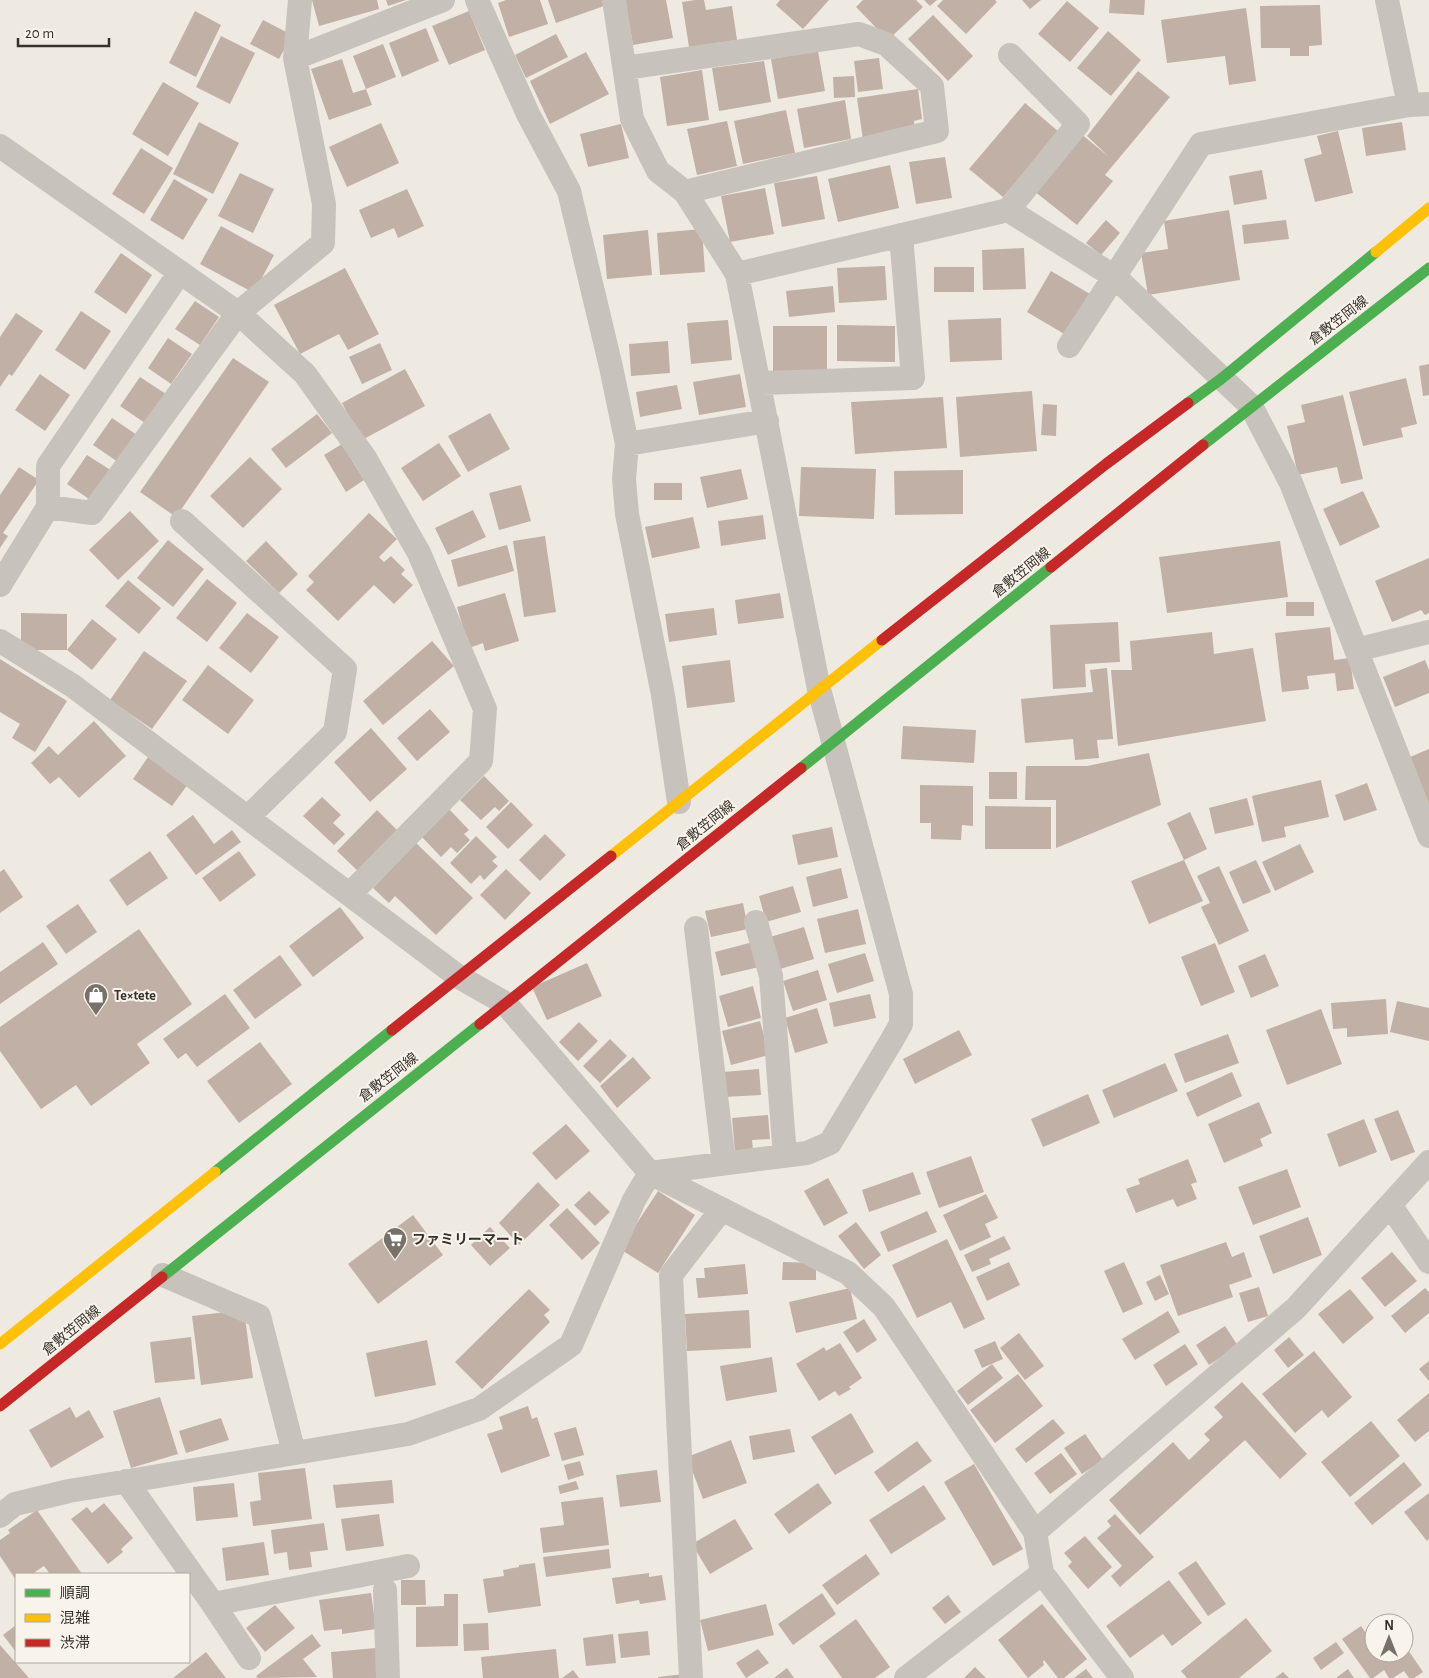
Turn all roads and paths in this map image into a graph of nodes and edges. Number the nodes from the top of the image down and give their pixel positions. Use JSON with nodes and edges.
{"nodes":[{"id":1,"x":300,"y":0,"type":"edge"},
{"id":2,"x":443,"y":0,"type":"edge"},
{"id":3,"x":477,"y":0,"type":"edge"},
{"id":4,"x":614,"y":0,"type":"edge"},
{"id":5,"x":1388,"y":0,"type":"edge"},
{"id":6,"x":1010,"y":55,"type":"dead end"},
{"id":7,"x":295,"y":58,"type":"junction"},
{"id":8,"x":625,"y":68,"type":"junction"},
{"id":9,"x":1419,"y":105,"type":"edge"},
{"id":10,"x":0,"y":146,"type":"edge"},
{"id":11,"x":685,"y":192,"type":"junction"},
{"id":12,"x":1429,"y":208,"type":"edge"},
{"id":13,"x":1008,"y":210,"type":"junction"},
{"id":14,"x":901,"y":235,"type":"junction"},
{"id":15,"x":1429,"y":268,"type":"edge"},
{"id":16,"x":180,"y":272,"type":"junction"},
{"id":17,"x":738,"y":274,"type":"junction"},
{"id":18,"x":1115,"y":277,"type":"junction"},
{"id":19,"x":238,"y":313,"type":"junction"},
{"id":20,"x":1069,"y":346,"type":"dead end"},
{"id":21,"x":1221,"y":379,"type":"junction"},
{"id":22,"x":760,"y":383,"type":"junction"},
{"id":23,"x":1251,"y":406,"type":"junction"},
{"id":24,"x":767,"y":421,"type":"junction"},
{"id":25,"x":627,"y":444,"type":"junction"},
{"id":26,"x":48,"y":507,"type":"junction"},
{"id":27,"x":182,"y":521,"type":"dead end"},
{"id":28,"x":0,"y":585,"type":"edge"},
{"id":29,"x":1429,"y":632,"type":"edge"},
{"id":30,"x":0,"y":641,"type":"edge"},
{"id":31,"x":1356,"y":650,"type":"junction"},
{"id":32,"x":819,"y":689,"type":"junction"},
{"id":33,"x":834,"y":742,"type":"junction"},
{"id":34,"x":679,"y":802,"type":"junction"},
{"id":35,"x":248,"y":817,"type":"junction"},
{"id":36,"x":1429,"y":836,"type":"edge"},
{"id":37,"x":350,"y":894,"type":"junction"},
{"id":38,"x":756,"y":922,"type":"dead end"},
{"id":39,"x":696,"y":928,"type":"dead end"},
{"id":40,"x":459,"y":978,"type":"junction"},
{"id":41,"x":506,"y":1003,"type":"junction"},
{"id":42,"x":784,"y":1156,"type":"junction"},
{"id":43,"x":1429,"y":1162,"type":"edge"},
{"id":44,"x":724,"y":1164,"type":"junction"},
{"id":45,"x":650,"y":1173,"type":"junction"},
{"id":46,"x":1390,"y":1205,"type":"junction"},
{"id":47,"x":722,"y":1209,"type":"junction"},
{"id":48,"x":1429,"y":1262,"type":"edge"},
{"id":49,"x":163,"y":1275,"type":"junction"},
{"id":50,"x":0,"y":1344,"type":"edge"},
{"id":51,"x":0,"y":1406,"type":"edge"},
{"id":52,"x":294,"y":1453,"type":"junction"},
{"id":53,"x":126,"y":1481,"type":"junction"},
{"id":54,"x":0,"y":1516,"type":"edge"},
{"id":55,"x":1035,"y":1532,"type":"junction"},
{"id":56,"x":408,"y":1566,"type":"dead end"},
{"id":57,"x":1042,"y":1573,"type":"junction"},
{"id":58,"x":385,"y":1590,"type":"dead end"},
{"id":59,"x":213,"y":1604,"type":"junction"},
{"id":60,"x":249,"y":1658,"type":"dead end"},
{"id":61,"x":388,"y":1678,"type":"edge"},
{"id":62,"x":691,"y":1678,"type":"edge"},
{"id":63,"x":906,"y":1678,"type":"edge"},
{"id":64,"x":1122,"y":1678,"type":"edge"}],
"edges":[{"from":1,"to":7,"type":"street"},
{"from":2,"to":7,"type":"street"},
{"from":3,"to":25,"type":"street"},
{"from":4,"to":8,"type":"street"},
{"from":5,"to":9,"type":"street"},
{"from":6,"to":13,"type":"street"},
{"from":7,"to":19,"type":"street"},
{"from":8,"to":11,"type":"street"},
{"from":8,"to":11,"type":"street"},
{"from":9,"to":18,"type":"street"},
{"from":10,"to":16,"type":"street"},
{"from":11,"to":17,"type":"street"},
{"from":12,"to":21,"type":"main road","name":"倉敷笠岡線"},
{"from":13,"to":14,"type":"street"},
{"from":13,"to":18,"type":"street"},
{"from":14,"to":17,"type":"street"},
{"from":14,"to":22,"type":"street"},
{"from":15,"to":23,"type":"main road","name":"倉敷笠岡線"},
{"from":16,"to":19,"type":"street"},
{"from":16,"to":26,"type":"street"},
{"from":17,"to":22,"type":"street"},
{"from":18,"to":20,"type":"street"},
{"from":18,"to":21,"type":"street"},
{"from":19,"to":26,"type":"street"},
{"from":19,"to":37,"type":"street"},
{"from":21,"to":23,"type":"street"},
{"from":21,"to":32,"type":"main road","name":"倉敷笠岡線"},
{"from":22,"to":24,"type":"street"},
{"from":23,"to":31,"type":"street"},
{"from":23,"to":33,"type":"main road","name":"倉敷笠岡線"},
{"from":24,"to":25,"type":"street"},
{"from":24,"to":32,"type":"street"},
{"from":25,"to":34,"type":"street"},
{"from":26,"to":28,"type":"street"},
{"from":27,"to":35,"type":"street"},
{"from":29,"to":31,"type":"street"},
{"from":30,"to":35,"type":"street"},
{"from":31,"to":36,"type":"street"},
{"from":32,"to":33,"type":"street"},
{"from":32,"to":34,"type":"main road","name":"倉敷笠岡線"},
{"from":33,"to":41,"type":"main road","name":"倉敷笠岡線"},
{"from":33,"to":42,"type":"street"},
{"from":34,"to":40,"type":"main road","name":"倉敷笠岡線"},
{"from":35,"to":37,"type":"street"},
{"from":37,"to":40,"type":"street"},
{"from":38,"to":42,"type":"street"},
{"from":39,"to":44,"type":"street"},
{"from":40,"to":41,"type":"street"},
{"from":40,"to":50,"type":"main road","name":"倉敷笠岡線"},
{"from":41,"to":45,"type":"street"},
{"from":41,"to":49,"type":"main road","name":"倉敷笠岡線"},
{"from":42,"to":44,"type":"street"},
{"from":43,"to":46,"type":"street"},
{"from":44,"to":45,"type":"street"},
{"from":45,"to":47,"type":"street"},
{"from":45,"to":52,"type":"street"},
{"from":46,"to":48,"type":"street"},
{"from":46,"to":55,"type":"street"},
{"from":47,"to":55,"type":"street"},
{"from":47,"to":62,"type":"street"},
{"from":49,"to":51,"type":"main road","name":"倉敷笠岡線"},
{"from":49,"to":52,"type":"street"},
{"from":52,"to":53,"type":"street"},
{"from":53,"to":54,"type":"street"},
{"from":53,"to":59,"type":"street"},
{"from":55,"to":57,"type":"street"},
{"from":56,"to":59,"type":"street"},
{"from":57,"to":63,"type":"street"},
{"from":57,"to":64,"type":"street"},
{"from":58,"to":61,"type":"street"},
{"from":59,"to":60,"type":"street"}]}
